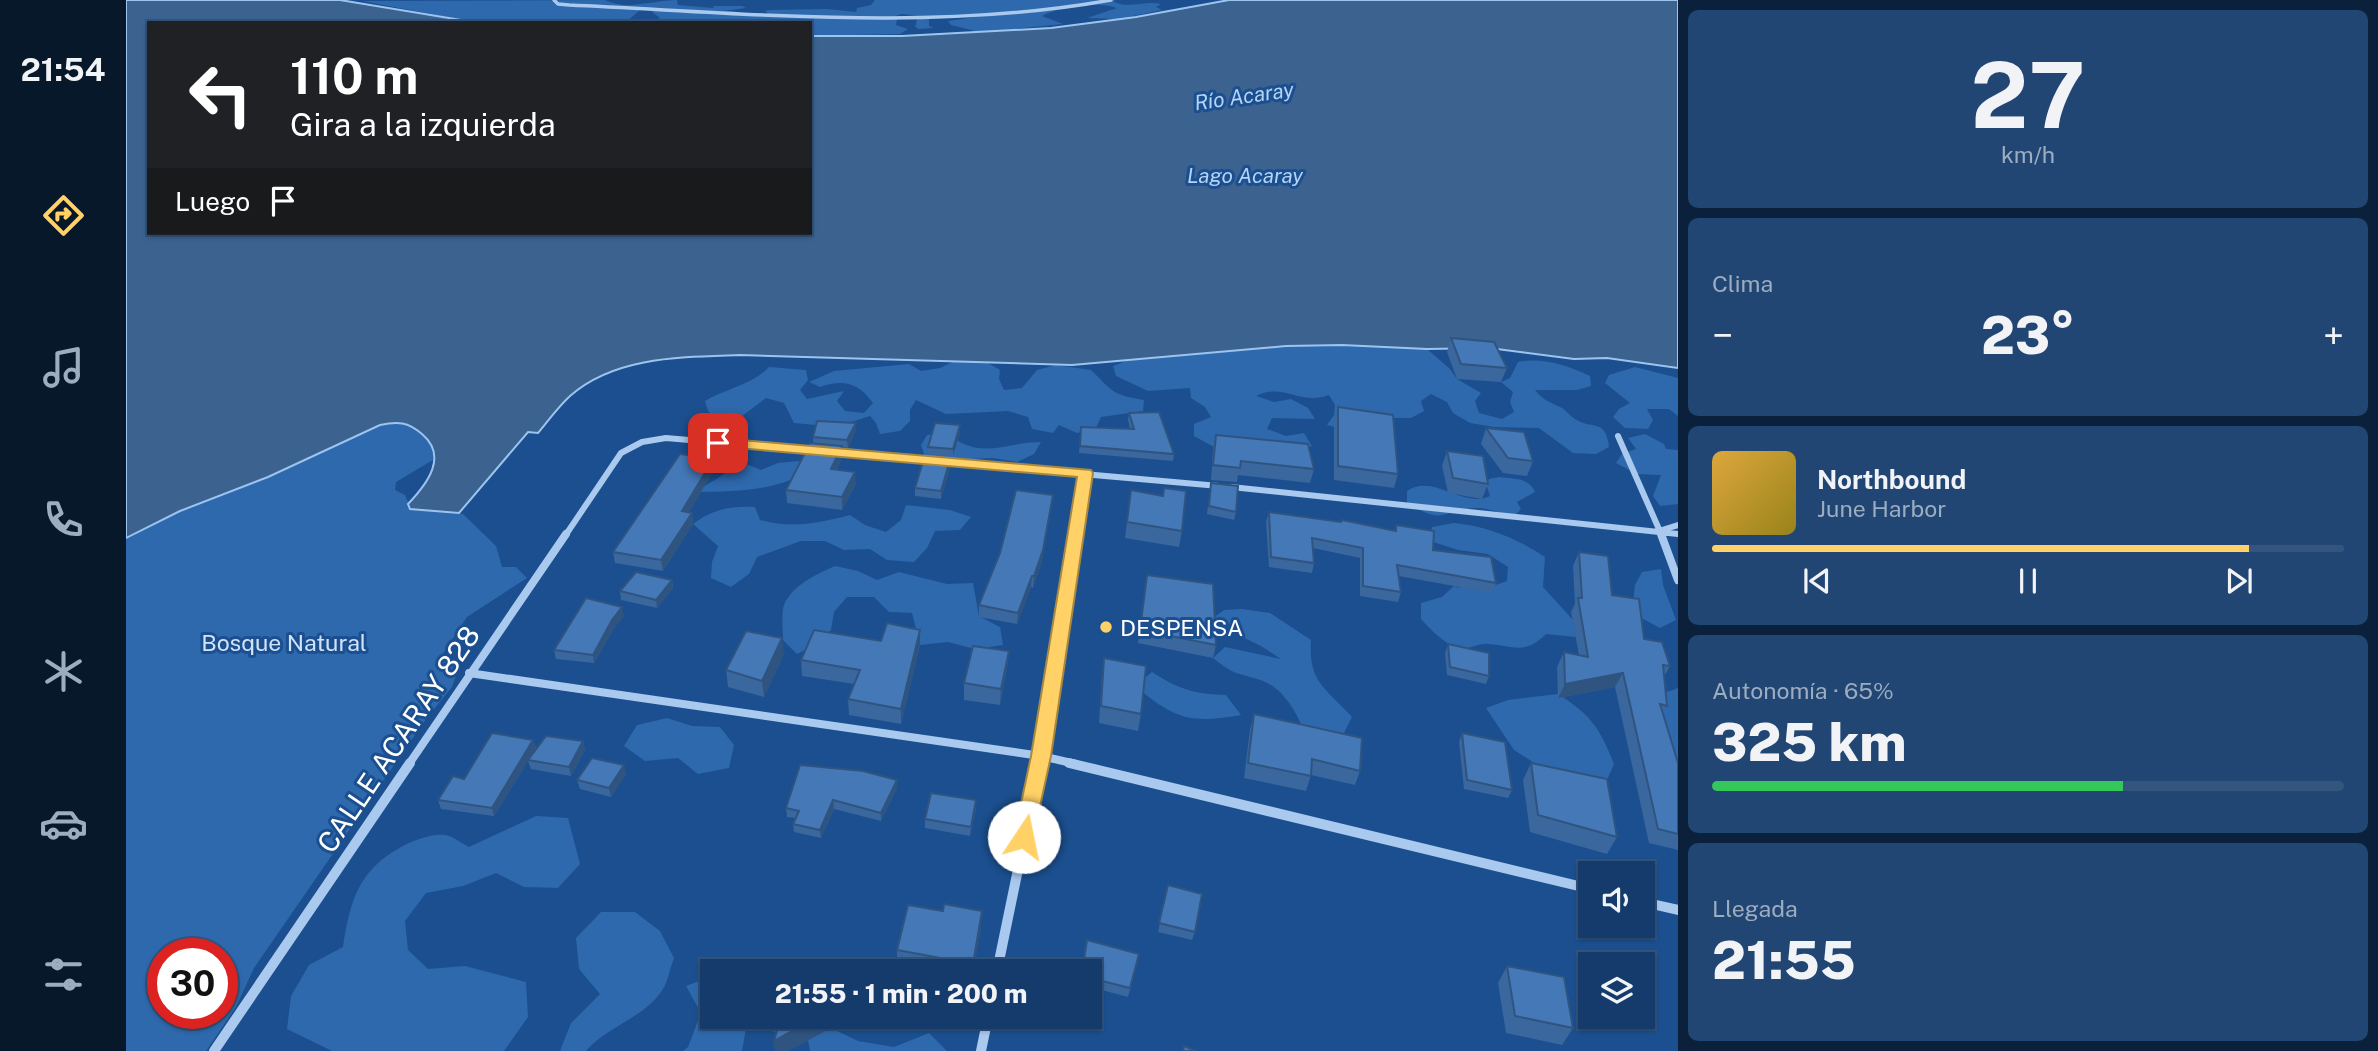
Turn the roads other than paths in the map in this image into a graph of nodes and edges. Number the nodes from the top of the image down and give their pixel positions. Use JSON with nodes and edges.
{"nodes":[{"id":1,"x":554,"y":0,"type":"edge"},
{"id":2,"x":1111,"y":0,"type":"edge"},
{"id":3,"x":1618,"y":436,"type":"dead end"},
{"id":4,"x":1086,"y":473,"type":"junction"},
{"id":5,"x":1678,"y":524,"type":"edge"},
{"id":6,"x":1660,"y":531,"type":"junction"},
{"id":7,"x":1678,"y":534,"type":"edge"},
{"id":8,"x":1678,"y":580,"type":"edge"},
{"id":9,"x":469,"y":673,"type":"junction"},
{"id":10,"x":1041,"y":756,"type":"junction"},
{"id":11,"x":1578,"y":886,"type":"edge"},
{"id":12,"x":1655,"y":905,"type":"edge"},
{"id":13,"x":1678,"y":910,"type":"edge"},
{"id":14,"x":999,"y":959,"type":"edge"},
{"id":15,"x":986,"y":1029,"type":"edge"},
{"id":16,"x":214,"y":1051,"type":"edge"},
{"id":17,"x":981,"y":1051,"type":"edge"}],
"edges":[{"from":1,"to":2,"type":"street"},
{"from":3,"to":6,"type":"street"},
{"from":4,"to":6,"type":"street"},
{"from":4,"to":9,"type":"street","name":"CALLE ACARAY 828"},
{"from":4,"to":10,"type":"street"},
{"from":5,"to":6,"type":"street"},
{"from":6,"to":7,"type":"street"},
{"from":6,"to":8,"type":"street"},
{"from":9,"to":10,"type":"street"},
{"from":9,"to":16,"type":"street","name":"CALLE ACARAY 828"},
{"from":10,"to":11,"type":"street"},
{"from":10,"to":14,"type":"street"},
{"from":12,"to":13,"type":"street"},
{"from":15,"to":17,"type":"street"}]}
